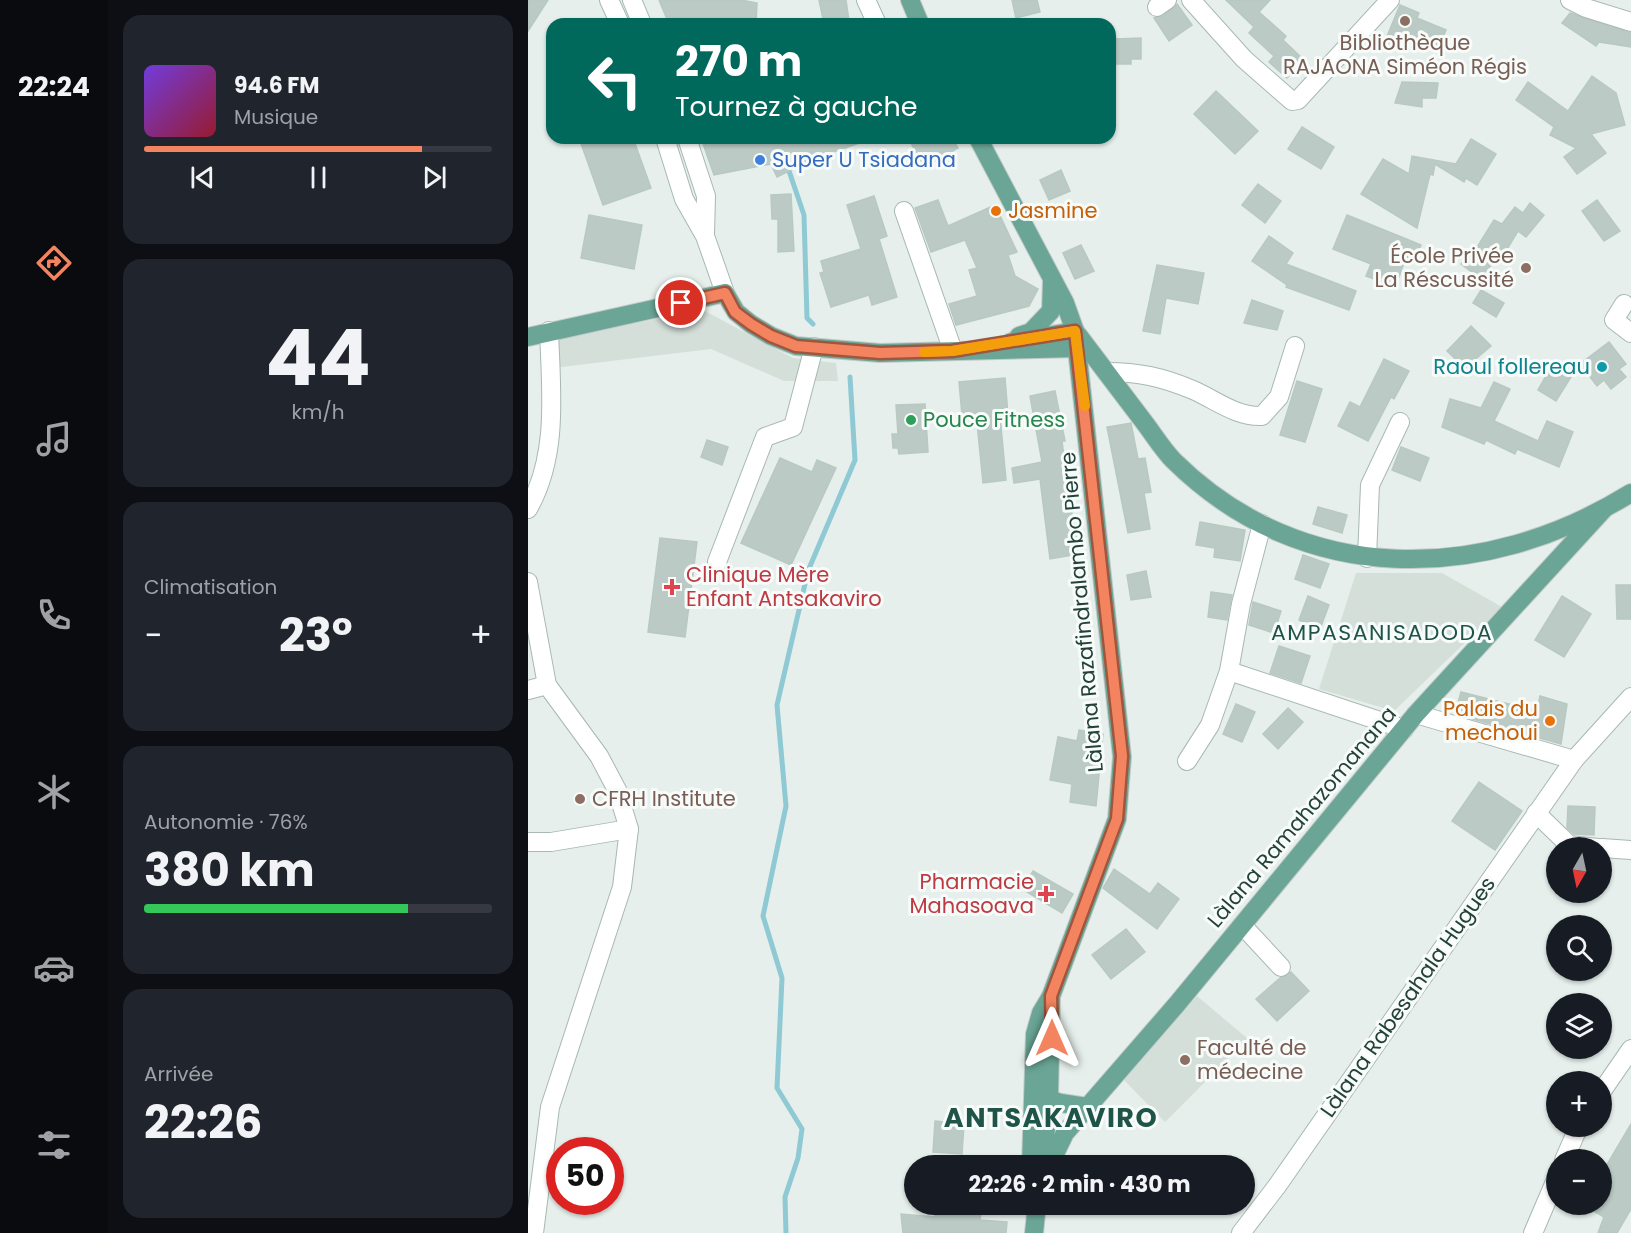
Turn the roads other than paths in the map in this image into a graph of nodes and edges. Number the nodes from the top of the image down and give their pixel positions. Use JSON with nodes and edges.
{"nodes":[{"id":1,"x":609,"y":0,"type":"edge"},
{"id":2,"x":632,"y":0,"type":"edge"},
{"id":3,"x":866,"y":0,"type":"edge"},
{"id":4,"x":910,"y":0,"type":"edge"},
{"id":5,"x":1191,"y":0,"type":"edge"},
{"id":6,"x":1390,"y":0,"type":"edge"},
{"id":7,"x":1570,"y":0,"type":"edge"},
{"id":8,"x":617,"y":18,"type":"edge"},
{"id":9,"x":640,"y":18,"type":"edge"},
{"id":10,"x":874,"y":18,"type":"edge"},
{"id":11,"x":916,"y":18,"type":"edge"},
{"id":12,"x":1631,"y":22,"type":"edge"},
{"id":13,"x":667,"y":144,"type":"edge"},
{"id":14,"x":689,"y":144,"type":"edge"},
{"id":15,"x":981,"y":144,"type":"edge"},
{"id":16,"x":904,"y":211,"type":"dead end"},
{"id":17,"x":705,"y":236,"type":"junction"},
{"id":18,"x":1052,"y":279,"type":"junction"},
{"id":19,"x":725,"y":293,"type":"junction"},
{"id":20,"x":1624,"y":304,"type":"dead end"},
{"id":21,"x":549,"y":331,"type":"junction"},
{"id":22,"x":1631,"y":333,"type":"edge"},
{"id":23,"x":528,"y":337,"type":"edge"},
{"id":24,"x":1077,"y":340,"type":"junction"},
{"id":25,"x":995,"y":345,"type":"junction"},
{"id":26,"x":1295,"y":346,"type":"dead end"},
{"id":27,"x":814,"y":347,"type":"junction"},
{"id":28,"x":952,"y":351,"type":"junction"},
{"id":29,"x":1106,"y":372,"type":"junction"},
{"id":30,"x":1082,"y":381,"type":"junction"},
{"id":31,"x":1400,"y":422,"type":"dead end"},
{"id":32,"x":1631,"y":493,"type":"edge"},
{"id":33,"x":528,"y":508,"type":"edge"},
{"id":34,"x":1604,"y":509,"type":"junction"},
{"id":35,"x":1262,"y":524,"type":"junction"},
{"id":36,"x":1527,"y":541,"type":"junction"},
{"id":37,"x":1367,"y":558,"type":"junction"},
{"id":38,"x":717,"y":562,"type":"dead end"},
{"id":39,"x":1547,"y":569,"type":"junction"},
{"id":40,"x":528,"y":582,"type":"edge"},
{"id":41,"x":1229,"y":671,"type":"junction"},
{"id":42,"x":547,"y":685,"type":"junction"},
{"id":43,"x":528,"y":690,"type":"edge"},
{"id":44,"x":1631,"y":698,"type":"edge"},
{"id":45,"x":1416,"y":714,"type":"junction"},
{"id":46,"x":1404,"y":729,"type":"junction"},
{"id":47,"x":1574,"y":760,"type":"junction"},
{"id":48,"x":1187,"y":761,"type":"dead end"},
{"id":49,"x":1536,"y":813,"type":"junction"},
{"id":50,"x":629,"y":829,"type":"junction"},
{"id":51,"x":1561,"y":837,"type":"edge"},
{"id":52,"x":528,"y":842,"type":"edge"},
{"id":53,"x":1612,"y":849,"type":"edge"},
{"id":54,"x":1631,"y":850,"type":"edge"},
{"id":55,"x":1242,"y":925,"type":"junction"},
{"id":56,"x":1281,"y":967,"type":"dead end"},
{"id":57,"x":1051,"y":996,"type":"junction"},
{"id":58,"x":1631,"y":1049,"type":"edge"},
{"id":59,"x":1612,"y":1077,"type":"edge"},
{"id":60,"x":1031,"y":1090,"type":"junction"},
{"id":61,"x":1049,"y":1100,"type":"junction"},
{"id":62,"x":1087,"y":1107,"type":"junction"},
{"id":63,"x":1031,"y":1155,"type":"edge"},
{"id":64,"x":1043,"y":1155,"type":"edge"},
{"id":65,"x":1054,"y":1155,"type":"edge"},
{"id":66,"x":1546,"y":1203,"type":"edge"},
{"id":67,"x":534,"y":1233,"type":"edge"},
{"id":68,"x":1240,"y":1233,"type":"edge"},
{"id":69,"x":1533,"y":1233,"type":"edge"}],
"edges":[{"from":1,"to":8,"type":"street"},
{"from":2,"to":9,"type":"street"},
{"from":3,"to":10,"type":"street"},
{"from":4,"to":11,"type":"main road"},
{"from":5,"to":6,"type":"street"},
{"from":7,"to":12,"type":"street"},
{"from":13,"to":17,"type":"street"},
{"from":14,"to":17,"type":"street"},
{"from":15,"to":18,"type":"main road"},
{"from":16,"to":28,"type":"street"},
{"from":17,"to":19,"type":"street"},
{"from":18,"to":24,"type":"main road"},
{"from":18,"to":25,"type":"main road"},
{"from":19,"to":21,"type":"main road"},
{"from":19,"to":27,"type":"main road"},
{"from":20,"to":22,"type":"street"},
{"from":21,"to":23,"type":"main road"},
{"from":21,"to":33,"type":"street"},
{"from":24,"to":25,"type":"main road"},
{"from":24,"to":28,"type":"main road"},
{"from":24,"to":29,"type":"main road"},
{"from":24,"to":30,"type":"main road","name":"Làlana Razafindralambo Pierre"},
{"from":25,"to":28,"type":"main road"},
{"from":26,"to":29,"type":"street"},
{"from":27,"to":28,"type":"main road"},
{"from":27,"to":38,"type":"street"},
{"from":29,"to":30,"type":"main road"},
{"from":29,"to":35,"type":"main road"},
{"from":30,"to":57,"type":"main road","name":"Làlana Razafindralambo Pierre"},
{"from":31,"to":37,"type":"street"},
{"from":32,"to":34,"type":"main road"},
{"from":34,"to":36,"type":"main road"},
{"from":34,"to":39,"type":"main road","name":"Làlana Ramahazomanana"},
{"from":35,"to":37,"type":"main road"},
{"from":35,"to":41,"type":"street"},
{"from":36,"to":37,"type":"main road"},
{"from":36,"to":39,"type":"main road"},
{"from":39,"to":45,"type":"main road","name":"Làlana Ramahazomanana"},
{"from":40,"to":42,"type":"street"},
{"from":41,"to":46,"type":"street"},
{"from":41,"to":48,"type":"street"},
{"from":42,"to":43,"type":"street"},
{"from":42,"to":50,"type":"street"},
{"from":44,"to":47,"type":"street","name":"Làlana Rabesahala Hugues"},
{"from":45,"to":46,"type":"main road","name":"Làlana Ramahazomanana"},
{"from":45,"to":47,"type":"street"},
{"from":46,"to":55,"type":"main road","name":"Làlana Ramahazomanana"},
{"from":47,"to":49,"type":"street","name":"Làlana Rabesahala Hugues"},
{"from":49,"to":51,"type":"street"},
{"from":49,"to":68,"type":"street","name":"Làlana Rabesahala Hugues"},
{"from":50,"to":52,"type":"street"},
{"from":50,"to":67,"type":"street"},
{"from":53,"to":54,"type":"street"},
{"from":55,"to":56,"type":"street"},
{"from":55,"to":62,"type":"main road","name":"Làlana Ramahazomanana"},
{"from":57,"to":60,"type":"main road"},
{"from":57,"to":61,"type":"main road","name":"Làlana Razafindralambo Pierre"},
{"from":58,"to":59,"type":"street"},
{"from":60,"to":61,"type":"main road"},
{"from":60,"to":63,"type":"main road"},
{"from":61,"to":62,"type":"main road"},
{"from":61,"to":64,"type":"main road","name":"Làlana Razafindralambo Pierre"},
{"from":62,"to":65,"type":"main road","name":"Làlana Ramahazomanana"},
{"from":66,"to":69,"type":"street"}]}
